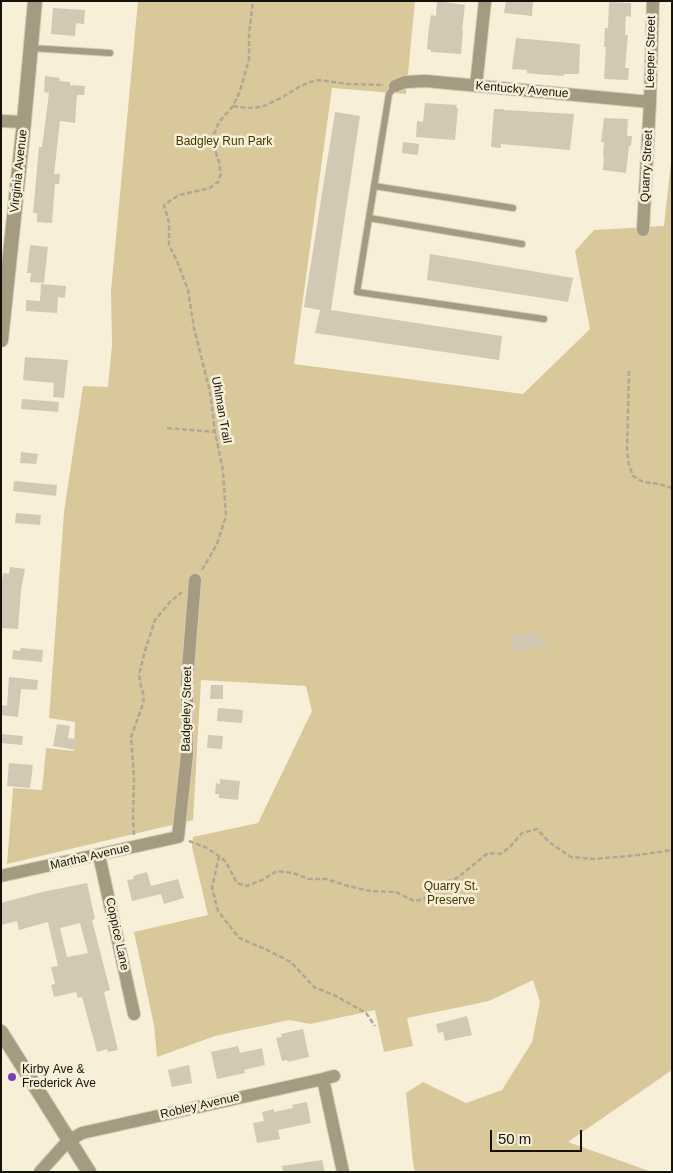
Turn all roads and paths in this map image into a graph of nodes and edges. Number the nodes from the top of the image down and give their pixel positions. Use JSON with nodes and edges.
{"nodes":[{"id":1,"x":35,"y":1,"type":"edge"},
{"id":2,"x":253,"y":1,"type":"edge"},
{"id":3,"x":485,"y":1,"type":"edge"},
{"id":4,"x":653,"y":1,"type":"edge"},
{"id":5,"x":31,"y":48,"type":"junction"},
{"id":6,"x":110,"y":53,"type":"dead end"},
{"id":7,"x":395,"y":86,"type":"junction"},
{"id":8,"x":476,"y":86,"type":"junction"},
{"id":9,"x":650,"y":102,"type":"junction"},
{"id":10,"x":233,"y":106,"type":"junction"},
{"id":11,"x":1,"y":121,"type":"edge"},
{"id":12,"x":24,"y":122,"type":"junction"},
{"id":13,"x":374,"y":186,"type":"junction"},
{"id":14,"x":513,"y":208,"type":"dead end"},
{"id":15,"x":369,"y":218,"type":"junction"},
{"id":16,"x":643,"y":230,"type":"dead end"},
{"id":17,"x":522,"y":244,"type":"dead end"},
{"id":18,"x":544,"y":319,"type":"dead end"},
{"id":19,"x":2,"y":320,"type":"edge"},
{"id":20,"x":1,"y":340,"type":"edge"},
{"id":21,"x":629,"y":371,"type":"dead end"},
{"id":22,"x":167,"y":428,"type":"dead end"},
{"id":23,"x":215,"y":432,"type":"junction"},
{"id":24,"x":672,"y":488,"type":"edge"},
{"id":25,"x":195,"y":580,"type":"junction"},
{"id":26,"x":178,"y":837,"type":"junction"},
{"id":27,"x":138,"y":846,"type":"junction"},
{"id":28,"x":672,"y":850,"type":"edge"},
{"id":29,"x":99,"y":855,"type":"junction"},
{"id":30,"x":219,"y":856,"type":"junction"},
{"id":31,"x":1,"y":876,"type":"edge"},
{"id":32,"x":134,"y":1014,"type":"dead end"},
{"id":33,"x":375,"y":1026,"type":"dead end"},
{"id":34,"x":1,"y":1032,"type":"edge"},
{"id":35,"x":68,"y":1140,"type":"junction"},
{"id":36,"x":40,"y":1172,"type":"edge"},
{"id":37,"x":89,"y":1172,"type":"edge"},
{"id":38,"x":343,"y":1172,"type":"edge"}],
"edges":[{"from":1,"to":5,"type":"street","name":"Virginia Avenue"},
{"from":2,"to":10,"type":"path","name":"Uhlman Trail"},
{"from":3,"to":8,"type":"street"},
{"from":4,"to":9,"type":"street","name":"Leeper Street"},
{"from":5,"to":6,"type":"lane"},
{"from":5,"to":12,"type":"street","name":"Virginia Avenue"},
{"from":7,"to":8,"type":"street","name":"Kentucky Avenue"},
{"from":7,"to":10,"type":"path"},
{"from":7,"to":13,"type":"lane"},
{"from":8,"to":9,"type":"street","name":"Kentucky Avenue"},
{"from":9,"to":16,"type":"street","name":"Quarry Street"},
{"from":10,"to":23,"type":"path","name":"Uhlman Trail"},
{"from":11,"to":12,"type":"street"},
{"from":12,"to":19,"type":"street","name":"Virginia Avenue"},
{"from":13,"to":14,"type":"lane"},
{"from":13,"to":15,"type":"lane"},
{"from":15,"to":17,"type":"lane"},
{"from":15,"to":18,"type":"lane"},
{"from":19,"to":20,"type":"street","name":"Virginia Avenue"},
{"from":21,"to":24,"type":"path"},
{"from":22,"to":23,"type":"path"},
{"from":23,"to":25,"type":"path","name":"Uhlman Trail"},
{"from":25,"to":26,"type":"street","name":"Badgeley Street"},
{"from":25,"to":27,"type":"path","name":"Uhlman Trail"},
{"from":26,"to":27,"type":"street","name":"Martha Avenue"},
{"from":26,"to":30,"type":"path"},
{"from":27,"to":29,"type":"street","name":"Martha Avenue"},
{"from":28,"to":30,"type":"path"},
{"from":29,"to":31,"type":"street","name":"Martha Avenue"},
{"from":29,"to":32,"type":"street","name":"Coppice Lane"},
{"from":30,"to":33,"type":"path"},
{"from":34,"to":35,"type":"street"},
{"from":35,"to":36,"type":"street"},
{"from":35,"to":37,"type":"street"},
{"from":35,"to":38,"type":"street","name":"Robley Avenue"}]}
